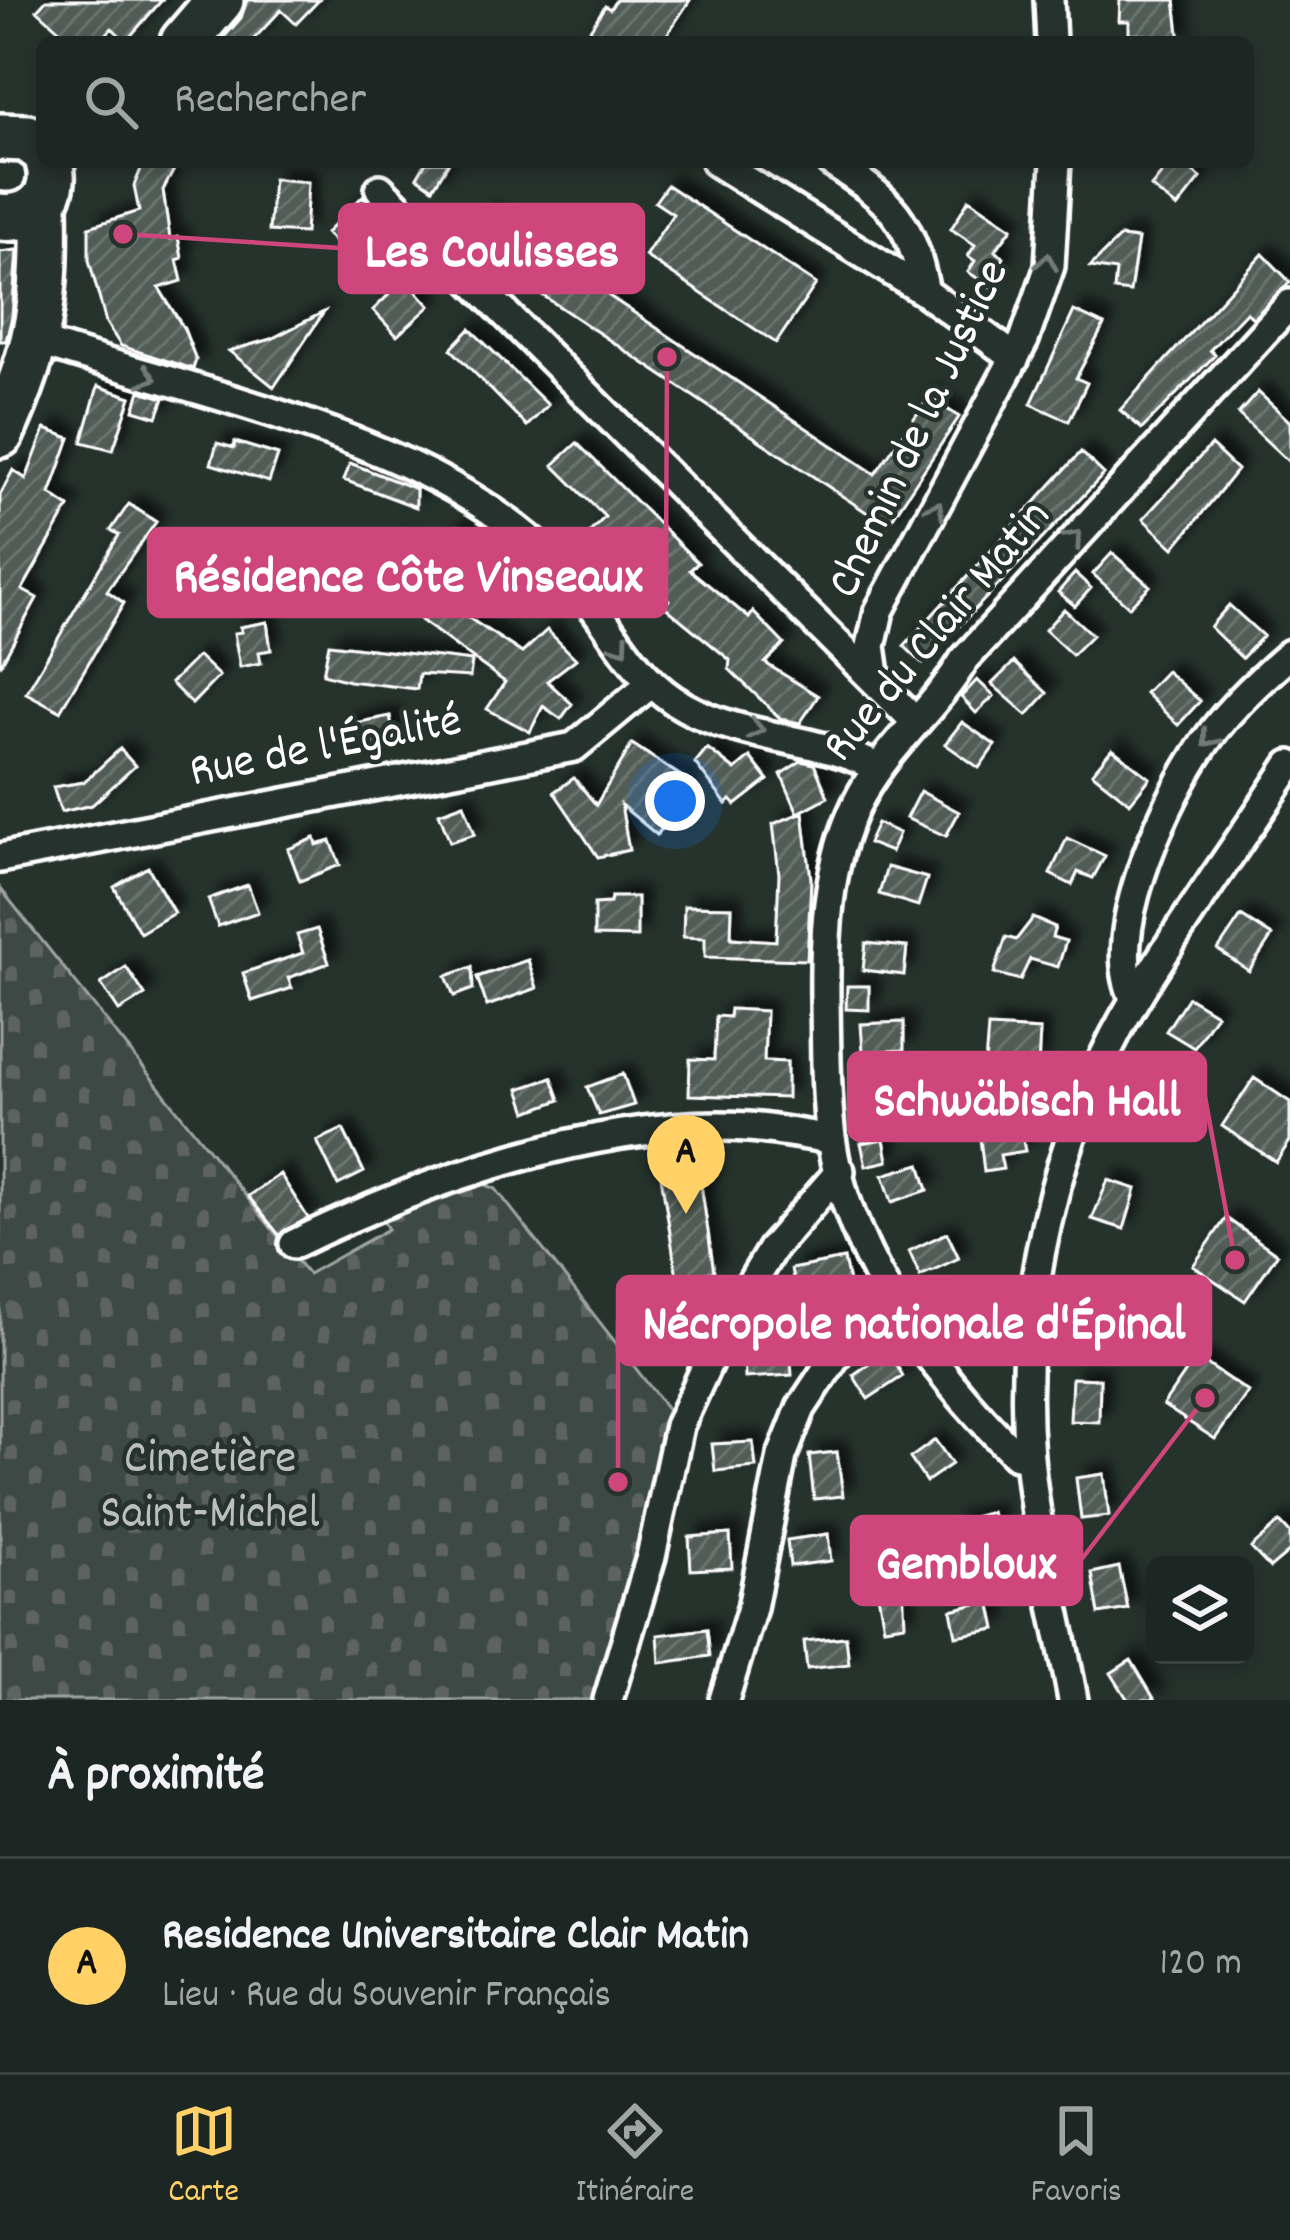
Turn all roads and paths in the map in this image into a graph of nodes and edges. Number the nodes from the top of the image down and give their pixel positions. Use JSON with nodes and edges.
{"nodes":[{"id":1,"x":220,"y":0,"type":"edge"},
{"id":2,"x":1049,"y":0,"type":"edge"},
{"id":3,"x":189,"y":36,"type":"edge"},
{"id":4,"x":1051,"y":36,"type":"edge"},
{"id":5,"x":726,"y":168,"type":"edge"},
{"id":6,"x":840,"y":168,"type":"edge"},
{"id":7,"x":1056,"y":168,"type":"edge"},
{"id":8,"x":35,"y":173,"type":"edge"},
{"id":9,"x":380,"y":189,"type":"dead end"},
{"id":10,"x":925,"y":292,"type":"junction"},
{"id":11,"x":1290,"y":304,"type":"edge"},
{"id":12,"x":37,"y":341,"type":"junction"},
{"id":13,"x":1015,"y":358,"type":"junction"},
{"id":14,"x":0,"y":434,"type":"edge"},
{"id":15,"x":1290,"y":654,"type":"edge"},
{"id":16,"x":876,"y":682,"type":"junction"},
{"id":17,"x":650,"y":685,"type":"junction"},
{"id":18,"x":914,"y":720,"type":"junction"},
{"id":19,"x":1290,"y":765,"type":"edge"},
{"id":20,"x":876,"y":767,"type":"junction"},
{"id":21,"x":0,"y":858,"type":"edge"},
{"id":22,"x":1135,"y":999,"type":"junction"},
{"id":23,"x":831,"y":1139,"type":"junction"},
{"id":24,"x":840,"y":1171,"type":"junction"},
{"id":25,"x":294,"y":1244,"type":"dead end"},
{"id":26,"x":896,"y":1305,"type":"junction"},
{"id":27,"x":1029,"y":1457,"type":"junction"},
{"id":28,"x":1067,"y":1670,"type":"junction"},
{"id":29,"x":608,"y":1700,"type":"edge"},
{"id":30,"x":724,"y":1700,"type":"edge"},
{"id":31,"x":1058,"y":1700,"type":"edge"},
{"id":32,"x":1073,"y":1700,"type":"edge"}],
"edges":[{"from":1,"to":3,"type":"main road"},
{"from":2,"to":4,"type":"street"},
{"from":5,"to":10,"type":"street"},
{"from":6,"to":10,"type":"street"},
{"from":13,"to":7,"type":"street","name":"Chemin de la Justice","one_way":true},
{"from":8,"to":12,"type":"main road"},
{"from":9,"to":16,"type":"street"},
{"from":10,"to":13,"type":"street"},
{"from":18,"to":11,"type":"street","name":"Rue du Clair Matin","one_way":true},
{"from":12,"to":14,"type":"main road"},
{"from":12,"to":17,"type":"street","one_way":true},
{"from":16,"to":13,"type":"street","name":"Chemin de la Justice","one_way":true},
{"from":15,"to":22,"type":"street","one_way":true},
{"from":16,"to":18,"type":"street"},
{"from":17,"to":20,"type":"street","one_way":true},
{"from":17,"to":21,"type":"street","name":"Rue de l'Égalité"},
{"from":18,"to":20,"type":"street","name":"Rue du Clair Matin"},
{"from":19,"to":22,"type":"street"},
{"from":20,"to":23,"type":"street","name":"Rue du Clair Matin"},
{"from":22,"to":27,"type":"street"},
{"from":23,"to":24,"type":"street","name":"Rue du Clair Matin"},
{"from":23,"to":25,"type":"street"},
{"from":24,"to":26,"type":"street","name":"Rue du Clair Matin"},
{"from":24,"to":29,"type":"street"},
{"from":26,"to":27,"type":"street","name":"Rue du Clair Matin"},
{"from":26,"to":30,"type":"street"},
{"from":27,"to":28,"type":"street"},
{"from":28,"to":31,"type":"street"},
{"from":28,"to":32,"type":"street"}]}
